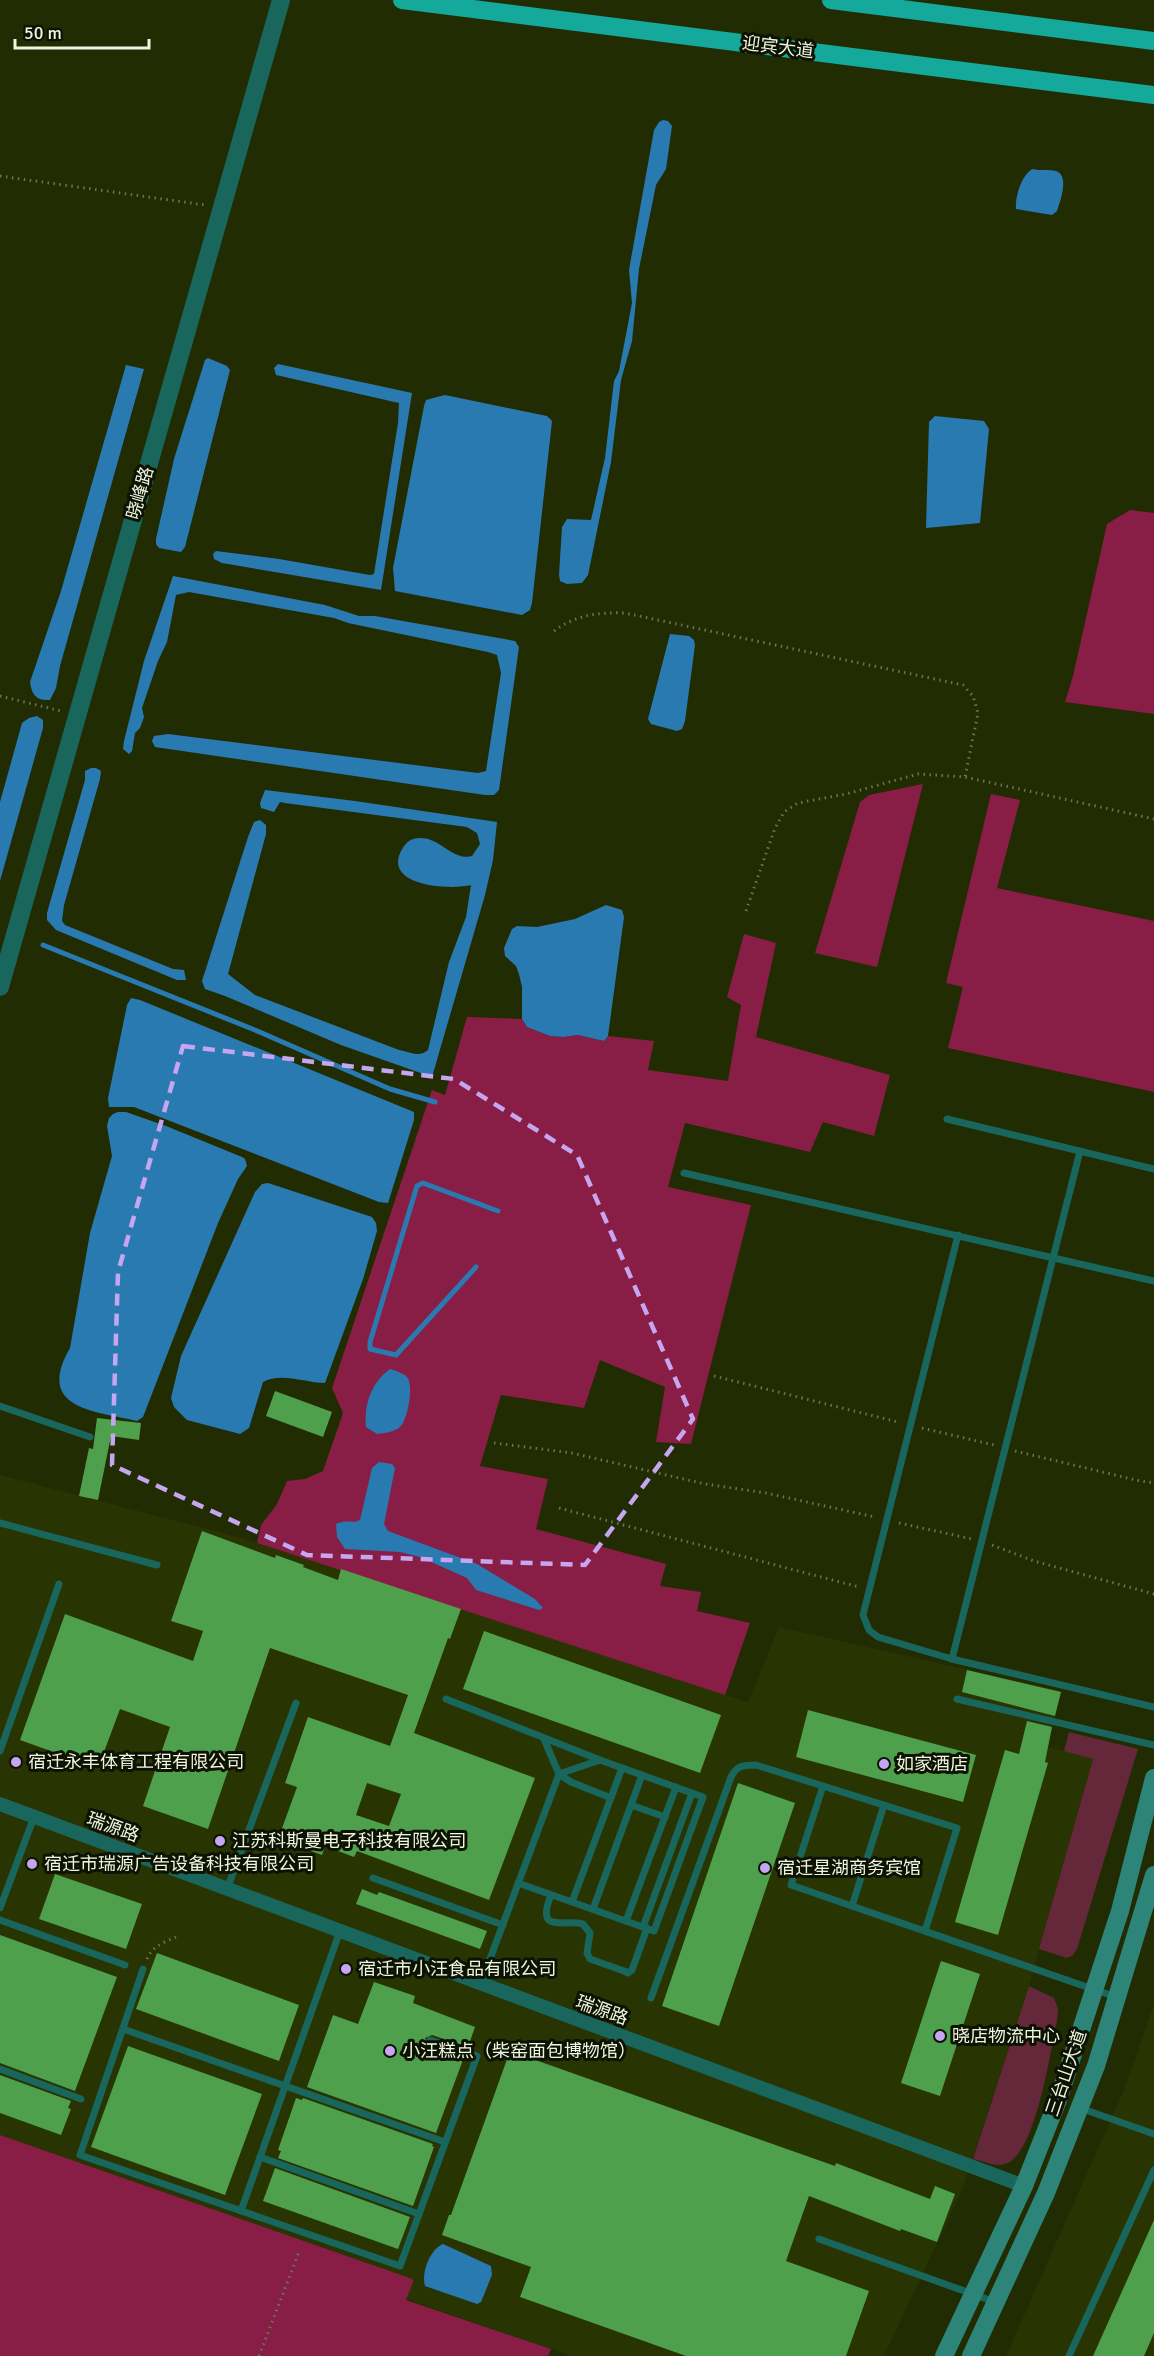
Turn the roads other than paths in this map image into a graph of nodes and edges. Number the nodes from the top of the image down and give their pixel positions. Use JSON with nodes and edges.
{"nodes":[{"id":1,"x":281,"y":0,"type":"edge"},
{"id":2,"x":402,"y":0,"type":"edge"},
{"id":3,"x":831,"y":0,"type":"edge"},
{"id":4,"x":1154,"y":41,"type":"edge"},
{"id":5,"x":1154,"y":95,"type":"edge"},
{"id":6,"x":0,"y":987,"type":"edge"},
{"id":7,"x":947,"y":1119,"type":"dead end"},
{"id":8,"x":1080,"y":1151,"type":"junction"},
{"id":9,"x":1154,"y":1169,"type":"edge"},
{"id":10,"x":684,"y":1173,"type":"dead end"},
{"id":11,"x":958,"y":1235,"type":"junction"},
{"id":12,"x":1054,"y":1257,"type":"junction"},
{"id":13,"x":1154,"y":1281,"type":"edge"},
{"id":14,"x":0,"y":1407,"type":"edge"},
{"id":15,"x":90,"y":1437,"type":"dead end"},
{"id":16,"x":0,"y":1522,"type":"edge"},
{"id":17,"x":157,"y":1565,"type":"dead end"},
{"id":18,"x":58,"y":1584,"type":"dead end"},
{"id":19,"x":952,"y":1659,"type":"junction"},
{"id":20,"x":446,"y":1699,"type":"dead end"},
{"id":21,"x":957,"y":1699,"type":"dead end"},
{"id":22,"x":296,"y":1703,"type":"dead end"},
{"id":23,"x":1154,"y":1707,"type":"edge"},
{"id":24,"x":544,"y":1738,"type":"junction"},
{"id":25,"x":1154,"y":1745,"type":"edge"},
{"id":26,"x":0,"y":1751,"type":"edge"},
{"id":27,"x":600,"y":1760,"type":"junction"},
{"id":28,"x":622,"y":1768,"type":"junction"},
{"id":29,"x":559,"y":1774,"type":"junction"},
{"id":30,"x":642,"y":1775,"type":"junction"},
{"id":31,"x":1154,"y":1778,"type":"edge"},
{"id":32,"x":823,"y":1786,"type":"junction"},
{"id":33,"x":676,"y":1787,"type":"junction"},
{"id":34,"x":692,"y":1793,"type":"junction"},
{"id":35,"x":611,"y":1798,"type":"junction"},
{"id":36,"x":0,"y":1804,"type":"edge"},
{"id":37,"x":631,"y":1805,"type":"junction"},
{"id":38,"x":884,"y":1805,"type":"junction"},
{"id":39,"x":34,"y":1817,"type":"junction"},
{"id":40,"x":664,"y":1817,"type":"junction"},
{"id":41,"x":1154,"y":1817,"type":"edge"},
{"id":42,"x":1138,"y":1842,"type":"junction"},
{"id":43,"x":1154,"y":1875,"type":"edge"},
{"id":44,"x":373,"y":1878,"type":"dead end"},
{"id":45,"x":518,"y":1883,"type":"junction"},
{"id":46,"x":227,"y":1889,"type":"junction"},
{"id":47,"x":551,"y":1894,"type":"junction"},
{"id":48,"x":572,"y":1902,"type":"junction"},
{"id":49,"x":852,"y":1906,"type":"junction"},
{"id":50,"x":0,"y":1908,"type":"edge"},
{"id":51,"x":593,"y":1909,"type":"junction"},
{"id":52,"x":0,"y":1920,"type":"edge"},
{"id":53,"x":626,"y":1921,"type":"junction"},
{"id":54,"x":503,"y":1924,"type":"junction"},
{"id":55,"x":645,"y":1928,"type":"junction"},
{"id":56,"x":340,"y":1931,"type":"junction"},
{"id":57,"x":925,"y":1931,"type":"junction"},
{"id":58,"x":125,"y":1965,"type":"dead end"},
{"id":59,"x":143,"y":1969,"type":"road end"},
{"id":60,"x":481,"y":1983,"type":"junction"},
{"id":61,"x":1094,"y":1990,"type":"junction"},
{"id":62,"x":651,"y":1998,"type":"dead end"},
{"id":63,"x":1118,"y":1998,"type":"junction"},
{"id":64,"x":123,"y":2029,"type":"junction"},
{"id":65,"x":430,"y":2040,"type":"dead end"},
{"id":66,"x":0,"y":2069,"type":"edge"},
{"id":67,"x":285,"y":2086,"type":"junction"},
{"id":68,"x":81,"y":2099,"type":"dead end"},
{"id":69,"x":1080,"y":2108,"type":"junction"},
{"id":70,"x":1154,"y":2134,"type":"edge"},
{"id":71,"x":446,"y":2142,"type":"junction"},
{"id":72,"x":260,"y":2157,"type":"junction"},
{"id":73,"x":1154,"y":2170,"type":"edge"},
{"id":74,"x":1023,"y":2186,"type":"junction"},
{"id":75,"x":241,"y":2211,"type":"junction"},
{"id":76,"x":419,"y":2214,"type":"junction"},
{"id":77,"x":819,"y":2240,"type":"dead end"},
{"id":78,"x":973,"y":2294,"type":"junction"},
{"id":79,"x":996,"y":2302,"type":"junction"},
{"id":80,"x":944,"y":2356,"type":"edge"},
{"id":81,"x":971,"y":2356,"type":"edge"},
{"id":82,"x":1069,"y":2356,"type":"edge"}],
"edges":[{"from":1,"to":6,"type":"street","name":"晓峰路"},
{"from":2,"to":5,"type":"highway","name":"迎宾大道"},
{"from":3,"to":4,"type":"highway"},
{"from":7,"to":8,"type":"lane"},
{"from":8,"to":9,"type":"lane"},
{"from":8,"to":12,"type":"lane"},
{"from":10,"to":11,"type":"lane"},
{"from":11,"to":12,"type":"lane"},
{"from":11,"to":19,"type":"lane"},
{"from":12,"to":13,"type":"lane"},
{"from":12,"to":19,"type":"lane"},
{"from":14,"to":15,"type":"lane"},
{"from":16,"to":17,"type":"lane"},
{"from":18,"to":26,"type":"lane"},
{"from":19,"to":23,"type":"lane"},
{"from":20,"to":24,"type":"lane"},
{"from":21,"to":25,"type":"lane"},
{"from":22,"to":46,"type":"lane"},
{"from":24,"to":27,"type":"lane"},
{"from":24,"to":29,"type":"lane"},
{"from":27,"to":28,"type":"lane"},
{"from":27,"to":29,"type":"lane"},
{"from":28,"to":30,"type":"lane"},
{"from":28,"to":35,"type":"lane"},
{"from":29,"to":35,"type":"lane"},
{"from":29,"to":45,"type":"lane"},
{"from":30,"to":33,"type":"lane"},
{"from":30,"to":37,"type":"lane"},
{"from":31,"to":42,"type":"main road","name":"三台山大道"},
{"from":32,"to":38,"type":"lane"},
{"from":32,"to":49,"type":"lane"},
{"from":32,"to":62,"type":"lane"},
{"from":33,"to":34,"type":"lane"},
{"from":33,"to":40,"type":"lane"},
{"from":34,"to":55,"type":"lane"},
{"from":34,"to":55,"type":"lane"},
{"from":35,"to":48,"type":"lane"},
{"from":36,"to":39,"type":"street","name":"瑞源路"},
{"from":37,"to":40,"type":"lane"},
{"from":37,"to":51,"type":"lane"},
{"from":38,"to":49,"type":"lane"},
{"from":38,"to":57,"type":"lane"},
{"from":39,"to":46,"type":"street","name":"瑞源路"},
{"from":39,"to":50,"type":"lane"},
{"from":40,"to":53,"type":"lane"},
{"from":41,"to":42,"type":"street"},
{"from":42,"to":61,"type":"main road","name":"三台山大道"},
{"from":43,"to":63,"type":"main road","name":"三台山大道"},
{"from":44,"to":54,"type":"lane"},
{"from":45,"to":47,"type":"lane"},
{"from":45,"to":54,"type":"lane"},
{"from":46,"to":56,"type":"street","name":"瑞源路"},
{"from":47,"to":48,"type":"lane"},
{"from":47,"to":55,"type":"lane"},
{"from":48,"to":51,"type":"lane"},
{"from":49,"to":57,"type":"lane"},
{"from":51,"to":53,"type":"lane"},
{"from":52,"to":58,"type":"lane"},
{"from":53,"to":55,"type":"lane"},
{"from":54,"to":60,"type":"lane"},
{"from":56,"to":60,"type":"street","name":"瑞源路"},
{"from":56,"to":67,"type":"lane"},
{"from":57,"to":61,"type":"lane"},
{"from":59,"to":64,"type":"lane"},
{"from":60,"to":74,"type":"street","name":"瑞源路"},
{"from":61,"to":63,"type":"lane"},
{"from":61,"to":74,"type":"main road","name":"三台山大道"},
{"from":63,"to":69,"type":"main road","name":"三台山大道"},
{"from":64,"to":67,"type":"lane"},
{"from":64,"to":75,"type":"lane"},
{"from":65,"to":71,"type":"lane"},
{"from":66,"to":68,"type":"lane"},
{"from":67,"to":71,"type":"lane"},
{"from":67,"to":72,"type":"lane"},
{"from":69,"to":70,"type":"lane"},
{"from":69,"to":79,"type":"main road","name":"三台山大道"},
{"from":71,"to":76,"type":"lane"},
{"from":72,"to":75,"type":"lane"},
{"from":72,"to":76,"type":"lane"},
{"from":73,"to":82,"type":"lane"},
{"from":74,"to":78,"type":"main road","name":"三台山大道"},
{"from":75,"to":76,"type":"lane"},
{"from":77,"to":78,"type":"lane"},
{"from":78,"to":79,"type":"lane"},
{"from":78,"to":80,"type":"main road","name":"三台山大道"},
{"from":79,"to":81,"type":"main road","name":"三台山大道"}]}
